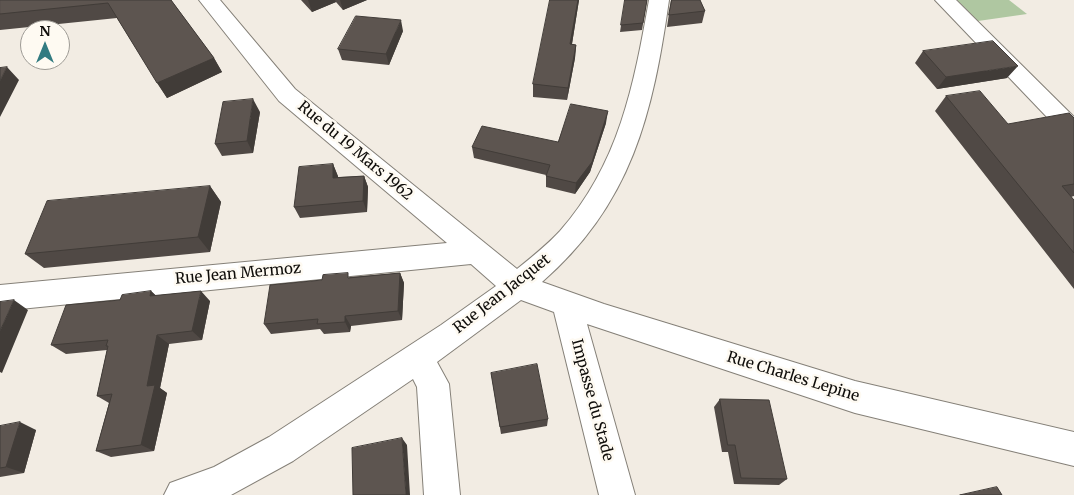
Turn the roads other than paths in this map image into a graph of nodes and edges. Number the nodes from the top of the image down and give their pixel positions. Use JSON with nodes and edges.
{"nodes":[{"id":1,"x":209,"y":0,"type":"edge"},
{"id":2,"x":659,"y":0,"type":"edge"},
{"id":3,"x":945,"y":0,"type":"edge"},
{"id":4,"x":1074,"y":132,"type":"edge"},
{"id":5,"x":477,"y":252,"type":"junction"},
{"id":6,"x":517,"y":286,"type":"junction"},
{"id":7,"x":0,"y":298,"type":"edge"},
{"id":8,"x":566,"y":304,"type":"junction"},
{"id":9,"x":418,"y":358,"type":"junction"},
{"id":10,"x":1074,"y":448,"type":"edge"},
{"id":11,"x":182,"y":495,"type":"edge"},
{"id":12,"x":442,"y":495,"type":"edge"},
{"id":13,"x":617,"y":495,"type":"edge"}],
"edges":[{"from":1,"to":5,"type":"street","name":"Rue du 19 Mars 1962"},
{"from":2,"to":6,"type":"street","name":"Rue Jean Jacquet"},
{"from":3,"to":4,"type":"street"},
{"from":5,"to":6,"type":"street","name":"Rue du 19 Mars 1962"},
{"from":5,"to":7,"type":"street","name":"Rue Jean Mermoz"},
{"from":6,"to":8,"type":"street","name":"Rue Charles Lepine"},
{"from":6,"to":9,"type":"street","name":"Rue Jean Jacquet"},
{"from":8,"to":10,"type":"street","name":"Rue Charles Lepine"},
{"from":8,"to":13,"type":"street","name":"Impasse du Stade"},
{"from":9,"to":11,"type":"street","name":"Rue Jean Jacquet"},
{"from":9,"to":12,"type":"street"}]}
